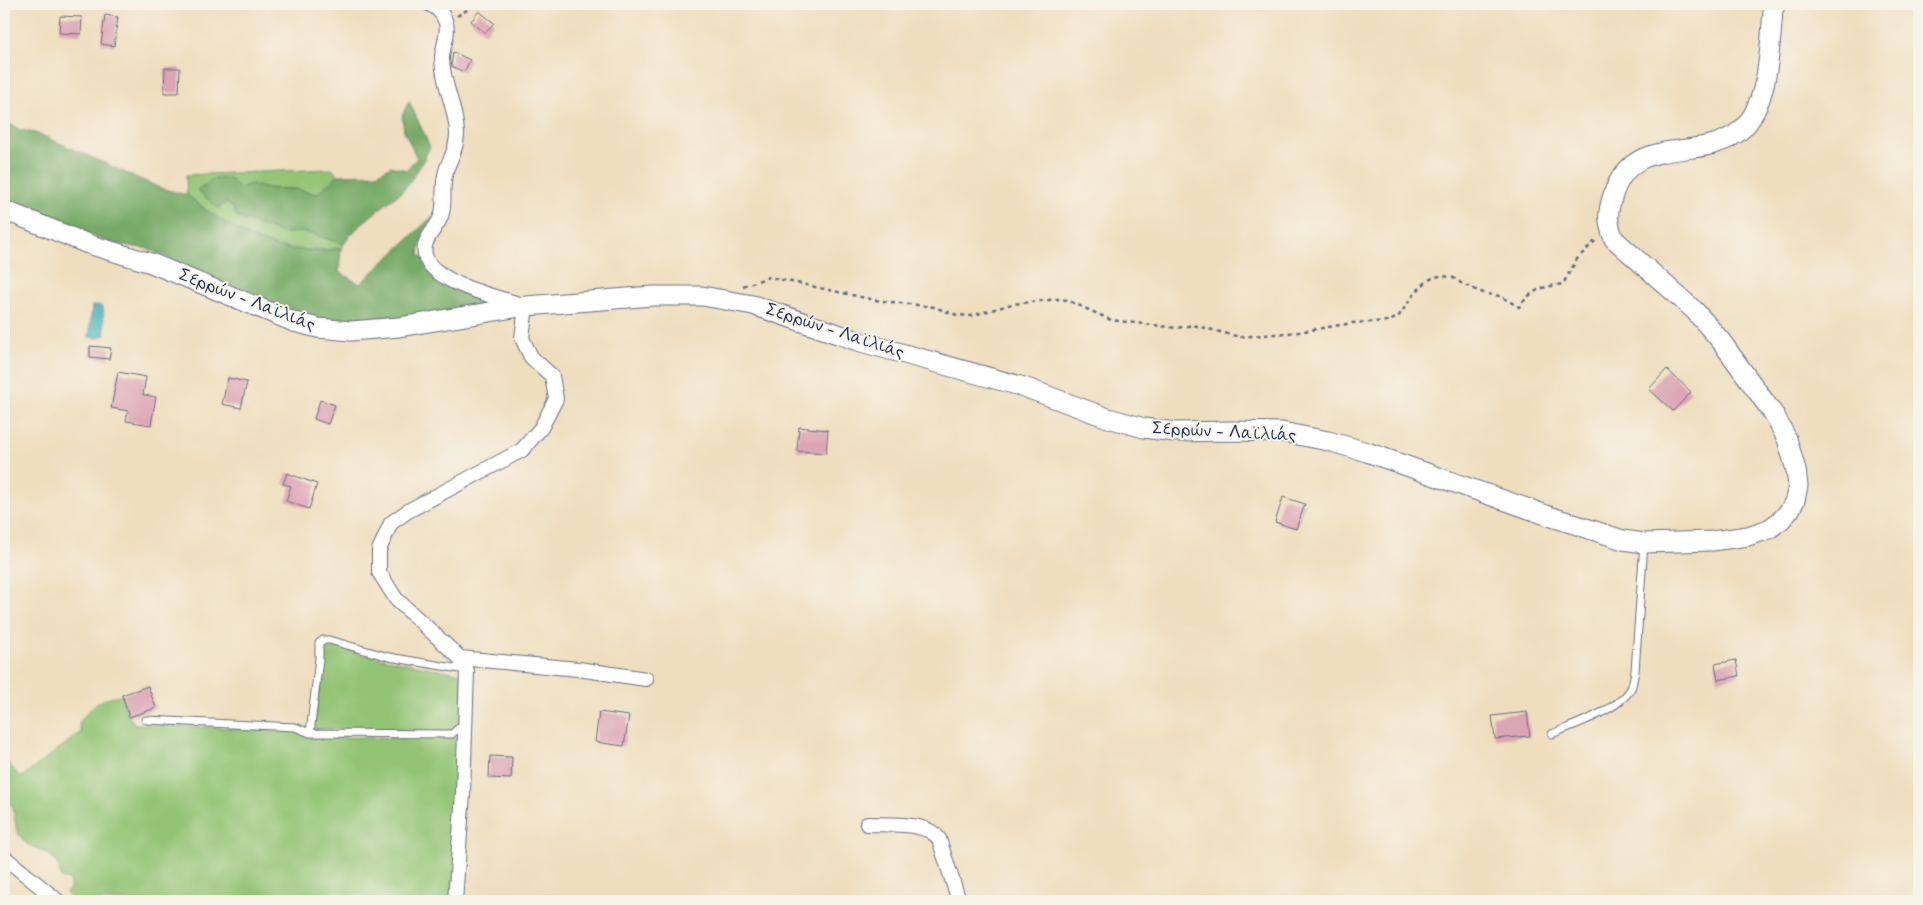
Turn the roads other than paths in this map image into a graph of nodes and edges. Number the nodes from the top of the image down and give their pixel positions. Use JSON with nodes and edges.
{"nodes":[{"id":1,"x":429,"y":4,"type":"edge"},
{"id":2,"x":1776,"y":4,"type":"edge"},
{"id":3,"x":4,"y":210,"type":"edge"},
{"id":4,"x":526,"y":306,"type":"junction"},
{"id":5,"x":1644,"y":542,"type":"junction"},
{"id":6,"x":460,"y":658,"type":"junction"},
{"id":7,"x":467,"y":671,"type":"junction"},
{"id":8,"x":646,"y":679,"type":"dead end"},
{"id":9,"x":146,"y":720,"type":"dead end"},
{"id":10,"x":464,"y":723,"type":"junction"},
{"id":11,"x":310,"y":733,"type":"junction"},
{"id":12,"x":1552,"y":734,"type":"dead end"},
{"id":13,"x":868,"y":824,"type":"dead end"},
{"id":14,"x":4,"y":857,"type":"edge"},
{"id":15,"x":58,"y":901,"type":"edge"},
{"id":16,"x":455,"y":901,"type":"edge"},
{"id":17,"x":959,"y":901,"type":"edge"}],
"edges":[{"from":1,"to":4,"type":"street"},
{"from":2,"to":5,"type":"main road","name":"Σερρών - Λαϊλιάς"},
{"from":3,"to":4,"type":"main road","name":"Σερρών - Λαϊλιάς"},
{"from":4,"to":5,"type":"main road","name":"Σερρών - Λαϊλιάς"},
{"from":4,"to":6,"type":"street"},
{"from":5,"to":12,"type":"lane"},
{"from":6,"to":7,"type":"street"},
{"from":6,"to":8,"type":"street"},
{"from":7,"to":10,"type":"street"},
{"from":7,"to":11,"type":"lane"},
{"from":9,"to":11,"type":"lane"},
{"from":10,"to":11,"type":"lane"},
{"from":10,"to":16,"type":"street"},
{"from":13,"to":17,"type":"street"},
{"from":14,"to":15,"type":"street"}]}
